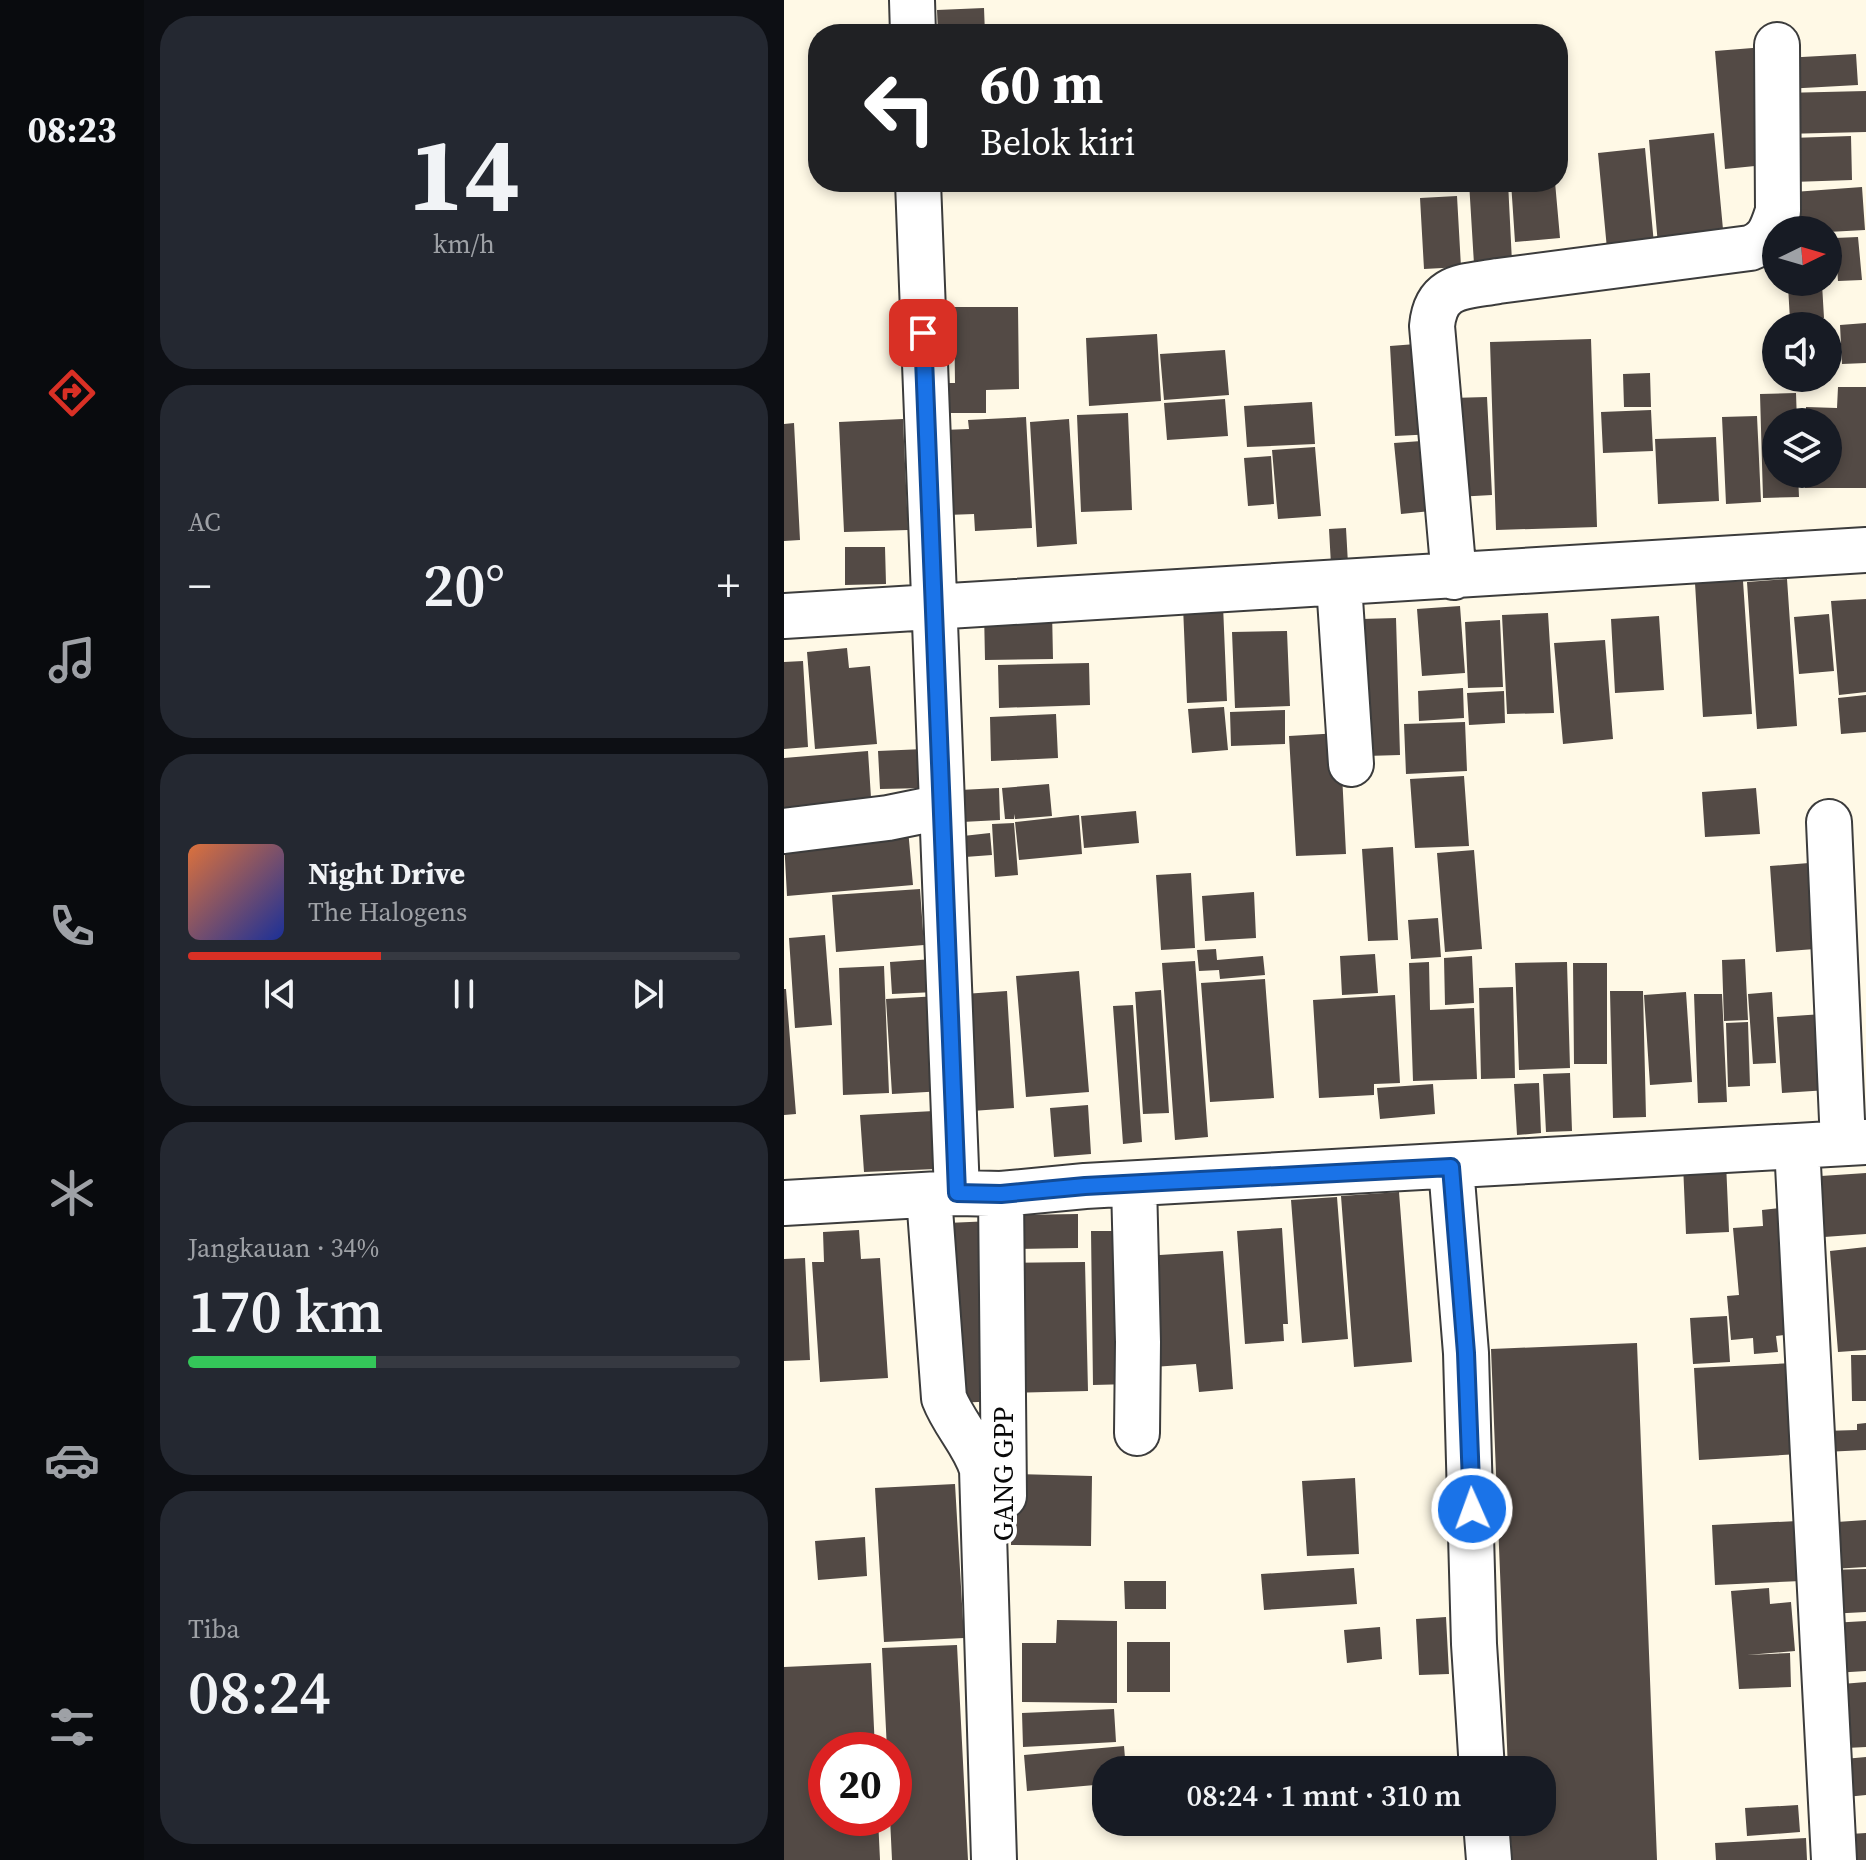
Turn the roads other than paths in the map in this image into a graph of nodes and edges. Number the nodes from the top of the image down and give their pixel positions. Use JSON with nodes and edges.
{"nodes":[{"id":1,"x":912,"y":0,"type":"edge"},
{"id":2,"x":913,"y":24,"type":"edge"},
{"id":3,"x":1777,"y":45,"type":"dead end"},
{"id":4,"x":918,"y":192,"type":"edge"},
{"id":5,"x":1866,"y":550,"type":"edge"},
{"id":6,"x":1454,"y":577,"type":"junction"},
{"id":7,"x":1339,"y":584,"type":"junction"},
{"id":8,"x":933,"y":605,"type":"junction"},
{"id":9,"x":784,"y":616,"type":"edge"},
{"id":10,"x":1351,"y":764,"type":"dead end"},
{"id":11,"x":942,"y":807,"type":"junction"},
{"id":12,"x":1829,"y":822,"type":"dead end"},
{"id":13,"x":784,"y":831,"type":"edge"},
{"id":14,"x":1854,"y":1142,"type":"edge"},
{"id":15,"x":1797,"y":1146,"type":"junction"},
{"id":16,"x":1451,"y":1167,"type":"junction"},
{"id":17,"x":1134,"y":1184,"type":"junction"},
{"id":18,"x":943,"y":1194,"type":"junction"},
{"id":19,"x":1001,"y":1194,"type":"junction"},
{"id":20,"x":784,"y":1203,"type":"edge"},
{"id":21,"x":1137,"y":1433,"type":"dead end"},
{"id":22,"x":1006,"y":1753,"type":"dead end"},
{"id":23,"x":1481,"y":1756,"type":"edge"},
{"id":24,"x":1487,"y":1836,"type":"edge"},
{"id":25,"x":994,"y":1860,"type":"edge"},
{"id":26,"x":1489,"y":1860,"type":"edge"},
{"id":27,"x":1834,"y":1860,"type":"edge"}],
"edges":[{"from":1,"to":2,"type":"street"},
{"from":3,"to":6,"type":"street"},
{"from":4,"to":8,"type":"street"},
{"from":5,"to":6,"type":"street"},
{"from":6,"to":7,"type":"street"},
{"from":7,"to":8,"type":"street"},
{"from":7,"to":10,"type":"street"},
{"from":8,"to":9,"type":"street"},
{"from":8,"to":11,"type":"street"},
{"from":11,"to":13,"type":"street"},
{"from":11,"to":18,"type":"street"},
{"from":12,"to":14,"type":"street"},
{"from":14,"to":15,"type":"street"},
{"from":15,"to":16,"type":"street"},
{"from":15,"to":27,"type":"street"},
{"from":16,"to":17,"type":"street"},
{"from":16,"to":23,"type":"street"},
{"from":17,"to":19,"type":"street"},
{"from":17,"to":21,"type":"street"},
{"from":18,"to":19,"type":"street"},
{"from":18,"to":20,"type":"street"},
{"from":18,"to":25,"type":"street"},
{"from":19,"to":22,"type":"street","name":"GANG GPP"},
{"from":24,"to":26,"type":"street"}]}
